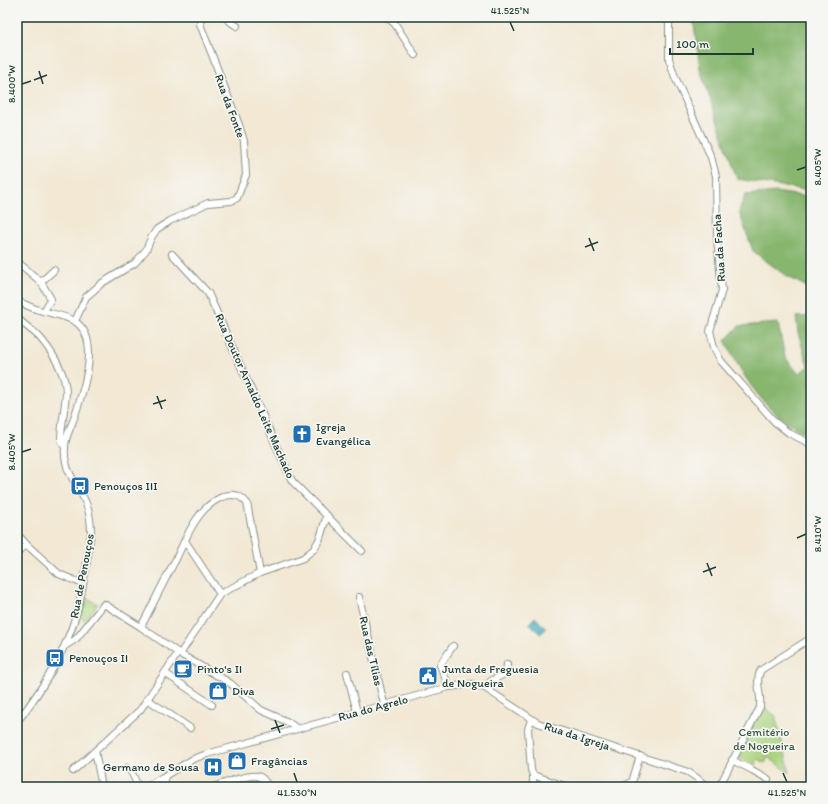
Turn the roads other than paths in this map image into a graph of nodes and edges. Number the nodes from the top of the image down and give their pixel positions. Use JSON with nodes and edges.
{"nodes":[{"id":1,"x":200,"y":17,"type":"edge"},
{"id":2,"x":225,"y":17,"type":"edge"},
{"id":3,"x":387,"y":17,"type":"edge"},
{"id":4,"x":669,"y":17,"type":"edge"},
{"id":5,"x":237,"y":26,"type":"dead end"},
{"id":6,"x":415,"y":54,"type":"dead end"},
{"id":7,"x":172,"y":254,"type":"dead end"},
{"id":8,"x":20,"y":264,"type":"dead end"},
{"id":9,"x":54,"y":270,"type":"dead end"},
{"id":10,"x":41,"y":282,"type":"junction"},
{"id":11,"x":17,"y":301,"type":"edge"},
{"id":12,"x":44,"y":311,"type":"junction"},
{"id":13,"x":17,"y":317,"type":"edge"},
{"id":14,"x":75,"y":321,"type":"junction"},
{"id":15,"x":811,"y":444,"type":"edge"},
{"id":16,"x":65,"y":447,"type":"junction"},
{"id":17,"x":327,"y":515,"type":"junction"},
{"id":18,"x":17,"y":534,"type":"edge"},
{"id":19,"x":185,"y":541,"type":"junction"},
{"id":20,"x":28,"y":546,"type":"junction"},
{"id":21,"x":362,"y":551,"type":"dead end"},
{"id":22,"x":17,"y":553,"type":"edge"},
{"id":23,"x":260,"y":573,"type":"junction"},
{"id":24,"x":82,"y":584,"type":"junction"},
{"id":25,"x":220,"y":594,"type":"junction"},
{"id":26,"x":359,"y":597,"type":"dead end"},
{"id":27,"x":141,"y":627,"type":"junction"},
{"id":28,"x":811,"y":638,"type":"edge"},
{"id":29,"x":65,"y":646,"type":"junction"},
{"id":30,"x":453,"y":646,"type":"dead end"},
{"id":31,"x":179,"y":653,"type":"junction"},
{"id":32,"x":507,"y":664,"type":"dead end"},
{"id":33,"x":165,"y":673,"type":"junction"},
{"id":34,"x":347,"y":673,"type":"dead end"},
{"id":35,"x":449,"y":687,"type":"junction"},
{"id":36,"x":485,"y":688,"type":"junction"},
{"id":37,"x":147,"y":699,"type":"junction"},
{"id":38,"x":384,"y":704,"type":"junction"},
{"id":39,"x":212,"y":705,"type":"dead end"},
{"id":40,"x":17,"y":708,"type":"edge"},
{"id":41,"x":357,"y":712,"type":"junction"},
{"id":42,"x":23,"y":714,"type":"junction"},
{"id":43,"x":531,"y":720,"type":"junction"},
{"id":44,"x":283,"y":721,"type":"junction"},
{"id":45,"x":17,"y":722,"type":"edge"},
{"id":46,"x":190,"y":728,"type":"dead end"},
{"id":47,"x":296,"y":728,"type":"junction"},
{"id":48,"x":287,"y":731,"type":"junction"},
{"id":49,"x":95,"y":751,"type":"junction"},
{"id":50,"x":640,"y":756,"type":"junction"},
{"id":51,"x":732,"y":760,"type":"junction"},
{"id":52,"x":127,"y":768,"type":"dead end"},
{"id":53,"x":73,"y":770,"type":"dead end"},
{"id":54,"x":533,"y":775,"type":"junction"},
{"id":55,"x":165,"y":776,"type":"junction"},
{"id":56,"x":768,"y":779,"type":"dead end"},
{"id":57,"x":154,"y":785,"type":"edge"},
{"id":58,"x":102,"y":787,"type":"edge"},
{"id":59,"x":138,"y":787,"type":"edge"},
{"id":60,"x":146,"y":787,"type":"edge"},
{"id":61,"x":166,"y":787,"type":"edge"},
{"id":62,"x":212,"y":787,"type":"edge"},
{"id":63,"x":268,"y":787,"type":"edge"},
{"id":64,"x":532,"y":787,"type":"edge"},
{"id":65,"x":568,"y":787,"type":"edge"},
{"id":66,"x":622,"y":787,"type":"edge"},
{"id":67,"x":707,"y":787,"type":"edge"},
{"id":68,"x":719,"y":787,"type":"edge"}],
"edges":[{"from":1,"to":14,"type":"street","name":"Rua da Fonte"},
{"from":2,"to":5,"type":"street"},
{"from":3,"to":6,"type":"street"},
{"from":4,"to":15,"type":"street","name":"Rua da Facha"},
{"from":7,"to":17,"type":"street","name":"Rua Doutor Arnaldo Leite Machado"},
{"from":8,"to":10,"type":"street"},
{"from":9,"to":10,"type":"street"},
{"from":10,"to":12,"type":"street"},
{"from":11,"to":12,"type":"street"},
{"from":12,"to":14,"type":"street"},
{"from":13,"to":16,"type":"street"},
{"from":14,"to":16,"type":"street","name":"Rua de Penouços"},
{"from":16,"to":24,"type":"street","name":"Rua de Penouços"},
{"from":17,"to":21,"type":"street","name":"Rua Doutor Arnaldo Leite Machado"},
{"from":17,"to":23,"type":"street"},
{"from":18,"to":20,"type":"street"},
{"from":19,"to":23,"type":"street"},
{"from":19,"to":25,"type":"street"},
{"from":19,"to":27,"type":"street"},
{"from":20,"to":22,"type":"street"},
{"from":20,"to":24,"type":"street"},
{"from":23,"to":25,"type":"street"},
{"from":24,"to":29,"type":"street","name":"Rua de Penouços"},
{"from":25,"to":31,"type":"street"},
{"from":26,"to":38,"type":"street","name":"Rua das Tílias"},
{"from":27,"to":29,"type":"street"},
{"from":27,"to":31,"type":"street"},
{"from":28,"to":51,"type":"street"},
{"from":29,"to":42,"type":"street","name":"Rua de Penouços"},
{"from":30,"to":35,"type":"street"},
{"from":31,"to":33,"type":"street"},
{"from":31,"to":44,"type":"street"},
{"from":32,"to":36,"type":"street"},
{"from":33,"to":37,"type":"street"},
{"from":33,"to":39,"type":"street"},
{"from":34,"to":41,"type":"street"},
{"from":35,"to":36,"type":"street","name":"Rua da Igreja"},
{"from":35,"to":38,"type":"street","name":"Rua do Agrelo"},
{"from":36,"to":43,"type":"street","name":"Rua da Igreja"},
{"from":37,"to":46,"type":"street"},
{"from":37,"to":49,"type":"street"},
{"from":38,"to":41,"type":"street","name":"Rua do Agrelo"},
{"from":40,"to":42,"type":"street"},
{"from":41,"to":47,"type":"street","name":"Rua do Agrelo"},
{"from":42,"to":45,"type":"street","name":"Rua de Penouços"},
{"from":43,"to":50,"type":"street","name":"Rua da Igreja"},
{"from":43,"to":54,"type":"street"},
{"from":44,"to":47,"type":"street"},
{"from":44,"to":48,"type":"street"},
{"from":47,"to":48,"type":"street","name":"Rua do Agrelo"},
{"from":48,"to":55,"type":"street","name":"Rua do Agrelo"},
{"from":49,"to":53,"type":"street"},
{"from":49,"to":58,"type":"street"},
{"from":50,"to":66,"type":"street"},
{"from":50,"to":67,"type":"street","name":"Rua da Igreja"},
{"from":51,"to":56,"type":"street"},
{"from":51,"to":68,"type":"street"},
{"from":52,"to":59,"type":"street"},
{"from":54,"to":64,"type":"street"},
{"from":54,"to":65,"type":"street"},
{"from":55,"to":57,"type":"street","name":"Rua do Agrelo"},
{"from":55,"to":61,"type":"street"},
{"from":57,"to":60,"type":"street","name":"Rua do Agrelo"},
{"from":62,"to":63,"type":"street"}]}
